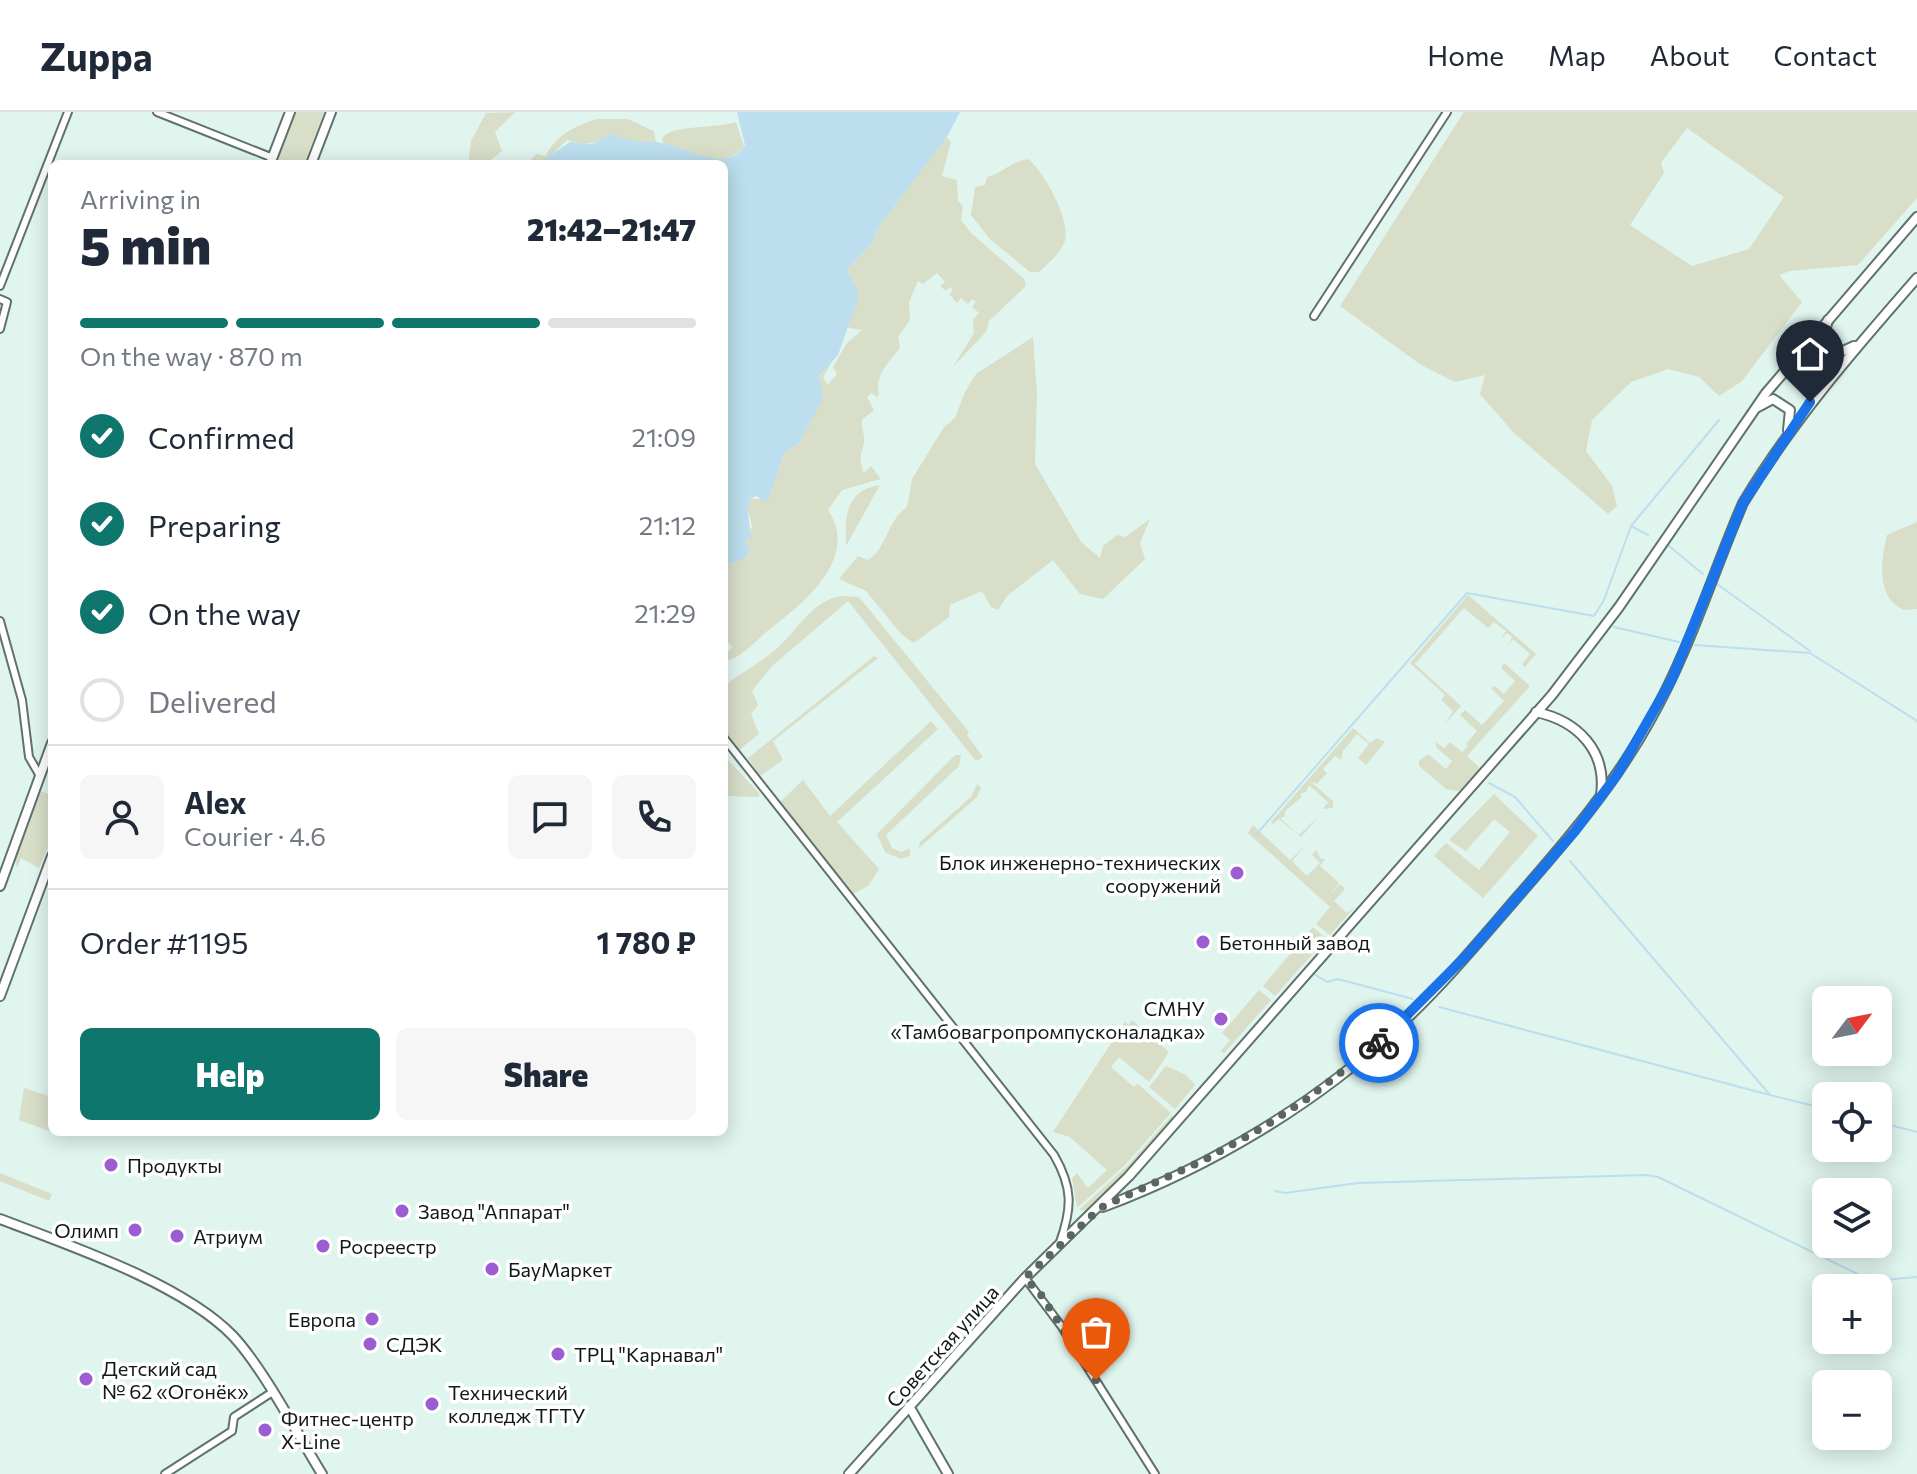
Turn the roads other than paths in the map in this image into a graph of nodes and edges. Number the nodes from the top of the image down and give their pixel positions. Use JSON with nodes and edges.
{"nodes":[{"id":1,"x":68,"y":112,"type":"edge"},
{"id":2,"x":157,"y":112,"type":"edge"},
{"id":3,"x":290,"y":112,"type":"edge"},
{"id":4,"x":331,"y":112,"type":"edge"},
{"id":5,"x":1447,"y":112,"type":"edge"},
{"id":6,"x":49,"y":160,"type":"edge"},
{"id":7,"x":269,"y":160,"type":"edge"},
{"id":8,"x":271,"y":160,"type":"edge"},
{"id":9,"x":313,"y":160,"type":"edge"},
{"id":10,"x":48,"y":163,"type":"edge"},
{"id":11,"x":1917,"y":217,"type":"edge"},
{"id":12,"x":1917,"y":278,"type":"edge"},
{"id":13,"x":0,"y":286,"type":"edge"},
{"id":14,"x":0,"y":299,"type":"edge"},
{"id":15,"x":1832,"y":313,"type":"junction"},
{"id":16,"x":1314,"y":316,"type":"dead end"},
{"id":17,"x":0,"y":329,"type":"edge"},
{"id":18,"x":1860,"y":343,"type":"junction"},
{"id":19,"x":1753,"y":410,"type":"junction"},
{"id":20,"x":1785,"y":438,"type":"junction"},
{"id":21,"x":0,"y":621,"type":"edge"},
{"id":22,"x":1536,"y":712,"type":"junction"},
{"id":23,"x":728,"y":743,"type":"edge"},
{"id":24,"x":48,"y":754,"type":"edge"},
{"id":25,"x":40,"y":776,"type":"junction"},
{"id":26,"x":1601,"y":795,"type":"junction"},
{"id":27,"x":48,"y":867,"type":"edge"},
{"id":28,"x":0,"y":886,"type":"edge"},
{"id":29,"x":0,"y":996,"type":"edge"},
{"id":30,"x":1100,"y":1208,"type":"junction"},
{"id":31,"x":0,"y":1219,"type":"edge"},
{"id":32,"x":1060,"y":1242,"type":"junction"},
{"id":33,"x":1025,"y":1278,"type":"junction"},
{"id":34,"x":271,"y":1393,"type":"junction"},
{"id":35,"x":909,"y":1406,"type":"junction"},
{"id":36,"x":165,"y":1474,"type":"edge"},
{"id":37,"x":322,"y":1474,"type":"edge"},
{"id":38,"x":849,"y":1474,"type":"edge"},
{"id":39,"x":948,"y":1474,"type":"edge"},
{"id":40,"x":1155,"y":1474,"type":"edge"}],
"edges":[{"from":1,"to":6,"type":"street"},
{"from":2,"to":7,"type":"street"},
{"from":3,"to":8,"type":"main road"},
{"from":4,"to":9,"type":"main road"},
{"from":5,"to":16,"type":"street"},
{"from":10,"to":13,"type":"street"},
{"from":11,"to":15,"type":"main road"},
{"from":12,"to":18,"type":"main road"},
{"from":14,"to":17,"type":"street"},
{"from":15,"to":18,"type":"main road"},
{"from":15,"to":19,"type":"main road"},
{"from":18,"to":20,"type":"main road"},
{"from":19,"to":20,"type":"main road"},
{"from":19,"to":22,"type":"main road"},
{"from":20,"to":26,"type":"main road"},
{"from":21,"to":25,"type":"street"},
{"from":22,"to":26,"type":"main road"},
{"from":22,"to":30,"type":"main road"},
{"from":23,"to":32,"type":"street"},
{"from":24,"to":25,"type":"main road"},
{"from":25,"to":28,"type":"main road"},
{"from":26,"to":30,"type":"main road"},
{"from":27,"to":29,"type":"main road"},
{"from":30,"to":32,"type":"main road","name":"Советская улица"},
{"from":31,"to":34,"type":"main road"},
{"from":32,"to":33,"type":"main road","name":"Советская улица"},
{"from":33,"to":35,"type":"main road","name":"Советская улица"},
{"from":33,"to":40,"type":"street"},
{"from":34,"to":36,"type":"street"},
{"from":34,"to":37,"type":"main road"},
{"from":35,"to":38,"type":"main road","name":"Советская улица"},
{"from":35,"to":39,"type":"main road"}]}
